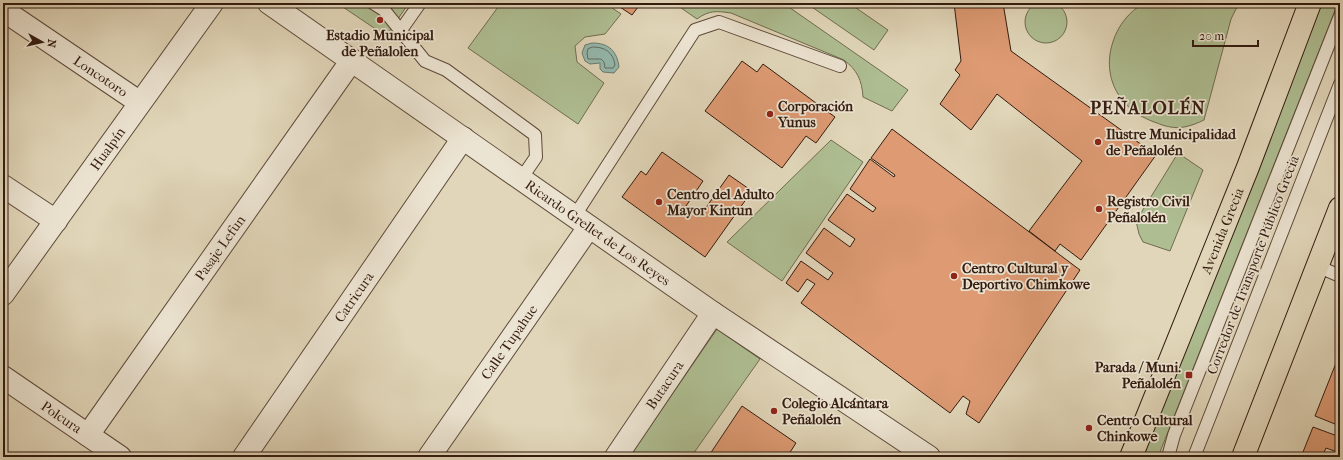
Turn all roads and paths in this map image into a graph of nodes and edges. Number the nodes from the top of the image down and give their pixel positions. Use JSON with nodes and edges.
{"nodes":[{"id":1,"x":212,"y":3,"type":"edge"},
{"id":2,"x":269,"y":3,"type":"edge"},
{"id":3,"x":373,"y":3,"type":"edge"},
{"id":4,"x":420,"y":3,"type":"edge"},
{"id":5,"x":1310,"y":3,"type":"edge"},
{"id":6,"x":3,"y":10,"type":"edge"},
{"id":7,"x":1340,"y":16,"type":"edge"},
{"id":8,"x":401,"y":30,"type":"junction"},
{"id":9,"x":352,"y":60,"type":"junction"},
{"id":10,"x":840,"y":66,"type":"dead end"},
{"id":11,"x":1340,"y":84,"type":"edge"},
{"id":12,"x":139,"y":102,"type":"junction"},
{"id":13,"x":463,"y":138,"type":"junction"},
{"id":14,"x":520,"y":179,"type":"junction"},
{"id":15,"x":3,"y":186,"type":"edge"},
{"id":16,"x":1340,"y":208,"type":"edge"},
{"id":17,"x":56,"y":221,"type":"junction"},
{"id":18,"x":582,"y":222,"type":"junction"},
{"id":19,"x":1317,"y":266,"type":"junction"},
{"id":20,"x":1340,"y":276,"type":"edge"},
{"id":21,"x":3,"y":294,"type":"edge"},
{"id":22,"x":714,"y":313,"type":"junction"},
{"id":23,"x":3,"y":377,"type":"edge"},
{"id":24,"x":88,"y":435,"type":"junction"},
{"id":25,"x":120,"y":457,"type":"edge"},
{"id":26,"x":244,"y":457,"type":"edge"},
{"id":27,"x":429,"y":457,"type":"edge"},
{"id":28,"x":616,"y":457,"type":"edge"},
{"id":29,"x":929,"y":457,"type":"edge"},
{"id":30,"x":1131,"y":457,"type":"edge"},
{"id":31,"x":1168,"y":457,"type":"edge"},
{"id":32,"x":1194,"y":457,"type":"edge"},
{"id":33,"x":1243,"y":457,"type":"edge"}],
"edges":[{"from":1,"to":12,"type":"street","name":"Hualpín"},
{"from":2,"to":9,"type":"street","name":"Ricardo Grellet de Los Reyes"},
{"from":3,"to":8,"type":"lane"},
{"from":4,"to":8,"type":"lane"},
{"from":5,"to":30,"type":"main road","name":"Avenida Grecia"},
{"from":6,"to":12,"type":"street","name":"Loncotoro"},
{"from":7,"to":31,"type":"lane","name":"Corredor de Transporte Público Grecia"},
{"from":8,"to":14,"type":"lane"},
{"from":9,"to":13,"type":"street","name":"Ricardo Grellet de Los Reyes"},
{"from":9,"to":24,"type":"street","name":"Pasaje Lefun"},
{"from":10,"to":18,"type":"lane"},
{"from":11,"to":32,"type":"lane","name":"Corredor de Transporte Público Grecia"},
{"from":12,"to":17,"type":"street","name":"Hualpín"},
{"from":13,"to":14,"type":"street","name":"Ricardo Grellet de Los Reyes"},
{"from":13,"to":26,"type":"street","name":"Catricura"},
{"from":14,"to":18,"type":"street","name":"Ricardo Grellet de Los Reyes"},
{"from":15,"to":17,"type":"street"},
{"from":16,"to":19,"type":"main road"},
{"from":17,"to":21,"type":"street","name":"Hualpín"},
{"from":18,"to":22,"type":"street","name":"Ricardo Grellet de Los Reyes"},
{"from":18,"to":27,"type":"street","name":"Calle Tupahue"},
{"from":19,"to":20,"type":"lane"},
{"from":19,"to":33,"type":"main road"},
{"from":22,"to":28,"type":"street","name":"Butacura"},
{"from":22,"to":29,"type":"street","name":"Ricardo Grellet de Los Reyes"},
{"from":23,"to":24,"type":"street","name":"Polcura"},
{"from":24,"to":25,"type":"street","name":"Polcura"}]}
